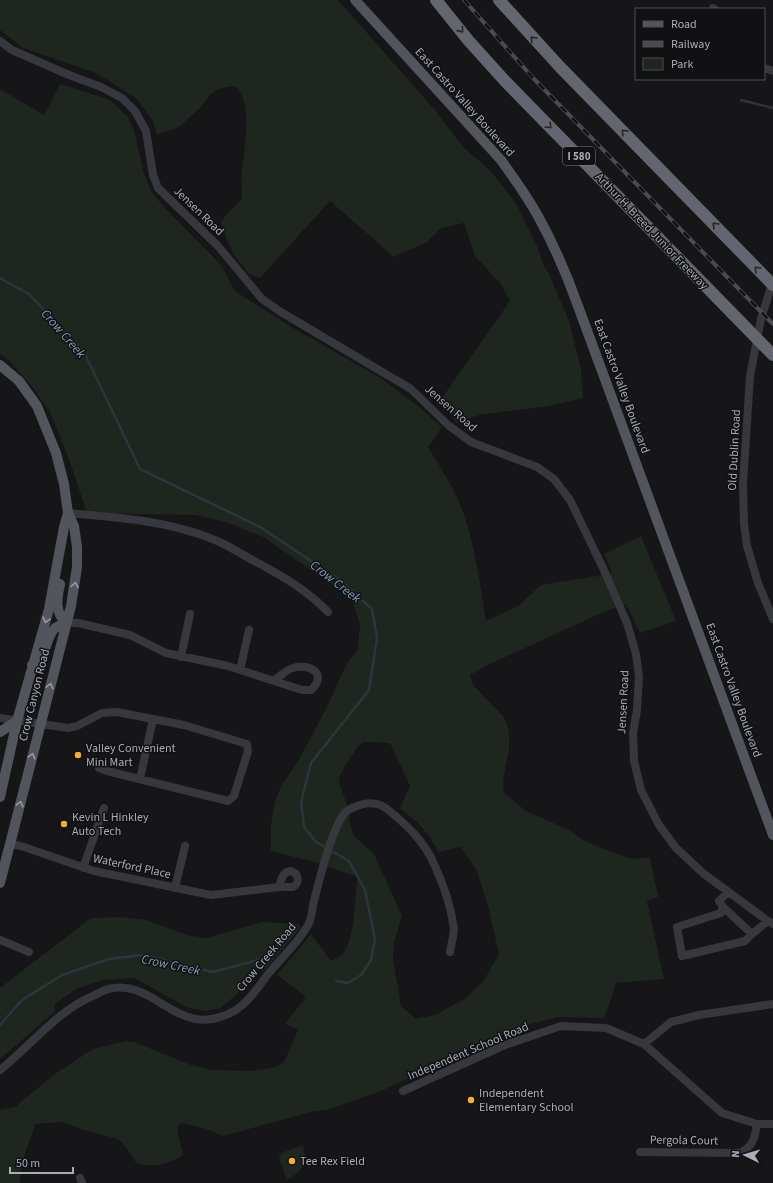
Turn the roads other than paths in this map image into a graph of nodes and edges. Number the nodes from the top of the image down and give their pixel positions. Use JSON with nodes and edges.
{"nodes":[{"id":1,"x":356,"y":0,"type":"edge"},
{"id":2,"x":436,"y":0,"type":"edge"},
{"id":3,"x":499,"y":0,"type":"edge"},
{"id":4,"x":0,"y":41,"type":"edge"},
{"id":5,"x":773,"y":279,"type":"edge"},
{"id":6,"x":773,"y":285,"type":"edge"},
{"id":7,"x":773,"y":355,"type":"edge"},
{"id":8,"x":0,"y":365,"type":"edge"},
{"id":9,"x":68,"y":513,"type":"junction"},
{"id":10,"x":61,"y":548,"type":"junction"},
{"id":11,"x":328,"y":612,"type":"dead end"},
{"id":12,"x":190,"y":614,"type":"dead end"},
{"id":13,"x":773,"y":620,"type":"edge"},
{"id":14,"x":66,"y":622,"type":"junction"},
{"id":15,"x":249,"y":630,"type":"dead end"},
{"id":16,"x":181,"y":657,"type":"junction"},
{"id":17,"x":32,"y":665,"type":"junction"},
{"id":18,"x":240,"y":670,"type":"junction"},
{"id":19,"x":274,"y":680,"type":"junction"},
{"id":20,"x":0,"y":718,"type":"edge"},
{"id":21,"x":152,"y":719,"type":"junction"},
{"id":22,"x":16,"y":721,"type":"junction"},
{"id":23,"x":40,"y":724,"type":"junction"},
{"id":24,"x":0,"y":732,"type":"edge"},
{"id":25,"x":99,"y":768,"type":"dead end"},
{"id":26,"x":140,"y":779,"type":"junction"},
{"id":27,"x":0,"y":797,"type":"edge"},
{"id":28,"x":104,"y":808,"type":"dead end"},
{"id":29,"x":773,"y":835,"type":"edge"},
{"id":30,"x":5,"y":843,"type":"edge"},
{"id":31,"x":185,"y":846,"type":"dead end"},
{"id":32,"x":83,"y":868,"type":"junction"},
{"id":33,"x":0,"y":883,"type":"edge"},
{"id":34,"x":279,"y":887,"type":"dead end"},
{"id":35,"x":175,"y":888,"type":"junction"},
{"id":36,"x":728,"y":892,"type":"junction"},
{"id":37,"x":723,"y":906,"type":"junction"},
{"id":38,"x":770,"y":922,"type":"edge"},
{"id":39,"x":752,"y":934,"type":"junction"},
{"id":40,"x":0,"y":940,"type":"edge"},
{"id":41,"x":29,"y":952,"type":"dead end"},
{"id":42,"x":450,"y":952,"type":"dead end"},
{"id":43,"x":773,"y":1004,"type":"edge"},
{"id":44,"x":644,"y":1044,"type":"junction"},
{"id":45,"x":0,"y":1070,"type":"edge"},
{"id":46,"x":403,"y":1090,"type":"dead end"},
{"id":47,"x":757,"y":1124,"type":"junction"},
{"id":48,"x":773,"y":1124,"type":"edge"},
{"id":49,"x":640,"y":1152,"type":"dead end"}],
"edges":[{"from":1,"to":29,"type":"main road","name":"East Castro Valley Boulevard"},
{"from":2,"to":7,"type":"highway","name":"Arthur H. Breed Junior Freeway","number":"I 580","one_way":true},
{"from":6,"to":3,"type":"highway","one_way":true},
{"from":4,"to":36,"type":"street","name":"Jensen Road"},
{"from":5,"to":13,"type":"street","name":"Old Dublin Road"},
{"from":8,"to":9,"type":"main road","name":"Crow Canyon Road"},
{"from":9,"to":10,"type":"main road","name":"Crow Canyon Road"},
{"from":9,"to":11,"type":"street"},
{"from":14,"to":9,"type":"main road","name":"Crow Canyon Road","one_way":true},
{"from":10,"to":14,"type":"main road"},
{"from":10,"to":17,"type":"main road","name":"Crow Canyon Road","one_way":true},
{"from":12,"to":16,"type":"street"},
{"from":14,"to":16,"type":"street"},
{"from":14,"to":17,"type":"main road"},
{"from":23,"to":14,"type":"main road","name":"Crow Canyon Road","one_way":true},
{"from":15,"to":18,"type":"street"},
{"from":16,"to":18,"type":"street"},
{"from":17,"to":22,"type":"main road","name":"Crow Canyon Road"},
{"from":18,"to":19,"type":"street"},
{"from":19,"to":19,"type":"street"},
{"from":20,"to":22,"type":"street"},
{"from":21,"to":23,"type":"street"},
{"from":21,"to":26,"type":"street"},
{"from":21,"to":26,"type":"street"},
{"from":22,"to":23,"type":"street"},
{"from":22,"to":24,"type":"main road"},
{"from":22,"to":27,"type":"main road","name":"Crow Canyon Road"},
{"from":30,"to":23,"type":"main road","name":"Crow Canyon Road","one_way":true},
{"from":25,"to":26,"type":"street"},
{"from":28,"to":32,"type":"street","name":"Waterford Place"},
{"from":30,"to":32,"type":"street","name":"Waterford Place"},
{"from":30,"to":33,"type":"main road","name":"Crow Canyon Road"},
{"from":31,"to":35,"type":"street","name":"Waterford Place"},
{"from":32,"to":35,"type":"street","name":"Waterford Place"},
{"from":34,"to":35,"type":"street","name":"Waterford Place"},
{"from":36,"to":37,"type":"street"},
{"from":36,"to":38,"type":"street","name":"Jensen Road"},
{"from":37,"to":39,"type":"street"},
{"from":37,"to":39,"type":"street"},
{"from":38,"to":39,"type":"street"},
{"from":40,"to":41,"type":"street"},
{"from":42,"to":45,"type":"street","name":"Crow Creek Road"},
{"from":43,"to":44,"type":"street"},
{"from":44,"to":46,"type":"street","name":"Independent School Road"},
{"from":44,"to":47,"type":"street","name":"Independent School Road"},
{"from":47,"to":48,"type":"street","name":"Independent School Road"},
{"from":47,"to":49,"type":"street","name":"Pergola Court"}]}
